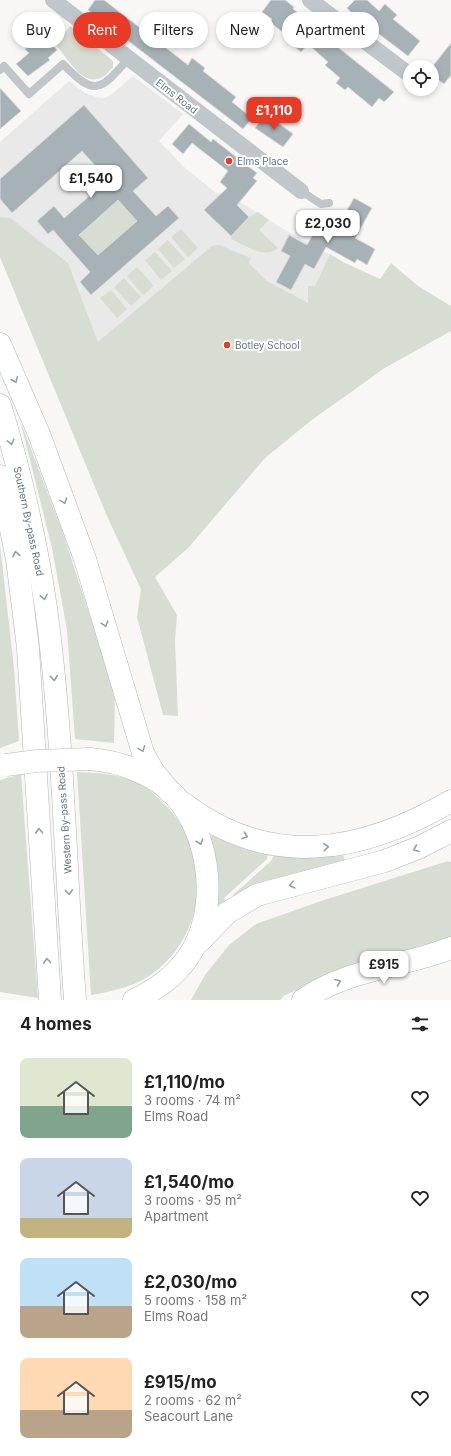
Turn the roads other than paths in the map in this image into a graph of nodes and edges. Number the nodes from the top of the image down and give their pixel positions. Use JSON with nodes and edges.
{"nodes":[{"id":1,"x":53,"y":0,"type":"edge"},
{"id":2,"x":310,"y":0,"type":"edge"},
{"id":3,"x":129,"y":58,"type":"junction"},
{"id":4,"x":0,"y":70,"type":"edge"},
{"id":5,"x":403,"y":70,"type":"edge"},
{"id":6,"x":301,"y":191,"type":"joint"},
{"id":7,"x":329,"y":203,"type":"dead end"},
{"id":8,"x":0,"y":344,"type":"edge"},
{"id":9,"x":0,"y":405,"type":"edge"},
{"id":10,"x":0,"y":476,"type":"edge"},
{"id":11,"x":50,"y":639,"type":"joint"},
{"id":12,"x":3,"y":766,"type":"edge"},
{"id":13,"x":172,"y":794,"type":"junction"},
{"id":14,"x":451,"y":801,"type":"edge"},
{"id":15,"x":447,"y":837,"type":"edge"},
{"id":16,"x":451,"y":948,"type":"edge"},
{"id":17,"x":189,"y":956,"type":"junction"},
{"id":18,"x":50,"y":1000,"type":"edge"},
{"id":19,"x":75,"y":1000,"type":"edge"},
{"id":20,"x":134,"y":1000,"type":"edge"},
{"id":21,"x":162,"y":1000,"type":"edge"},
{"id":22,"x":303,"y":1000,"type":"edge"}],
"edges":[{"from":1,"to":3,"type":"street","name":"Elms Road"},
{"from":2,"to":5,"type":"street"},
{"from":3,"to":4,"type":"lane"},
{"from":3,"to":6,"type":"street","name":"Elms Road"},
{"from":6,"to":7,"type":"lane"},
{"from":8,"to":13,"type":"main road","one_way":true},
{"from":9,"to":11,"type":"main road","name":"Southern By-pass Road","one_way":true},
{"from":18,"to":10,"type":"main road","name":"Southern By-pass Road","one_way":true},
{"from":11,"to":19,"type":"main road","name":"Western By-pass Road","one_way":true},
{"from":12,"to":13,"type":"main road","bridge":true},
{"from":13,"to":14,"type":"main road","one_way":true},
{"from":13,"to":17,"type":"main road","one_way":true},
{"from":15,"to":17,"type":"main road","one_way":true},
{"from":22,"to":16,"type":"main road","one_way":true},
{"from":17,"to":20,"type":"main road"},
{"from":17,"to":21,"type":"main road"}]}
